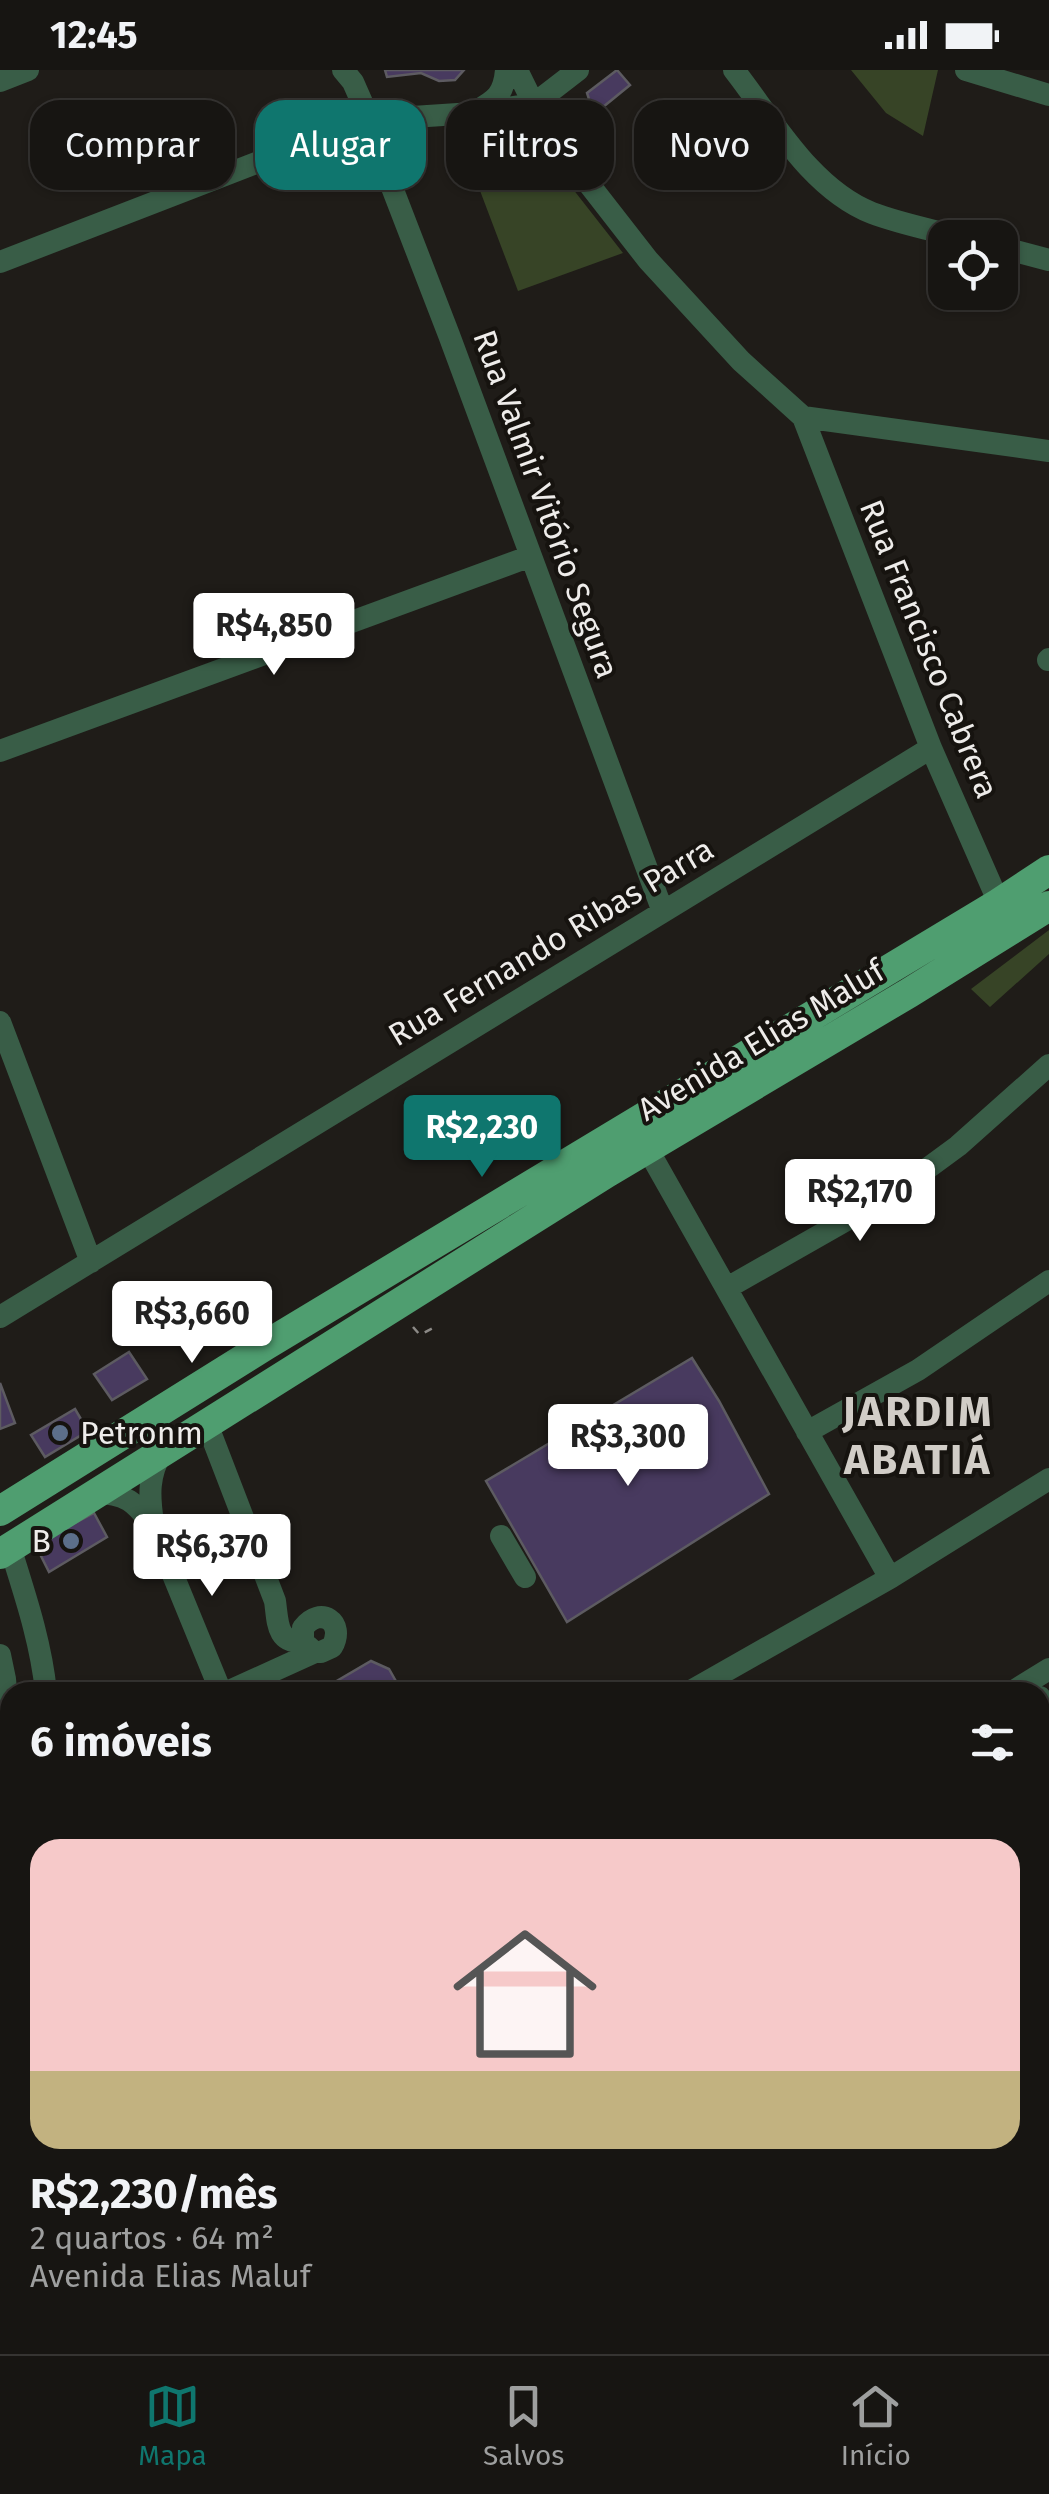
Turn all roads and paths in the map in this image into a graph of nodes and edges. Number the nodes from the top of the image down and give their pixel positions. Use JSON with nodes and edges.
{"nodes":[{"id":1,"x":28,"y":70,"type":"edge"},
{"id":2,"x":343,"y":70,"type":"edge"},
{"id":3,"x":506,"y":70,"type":"edge"},
{"id":4,"x":517,"y":70,"type":"edge"},
{"id":5,"x":578,"y":70,"type":"edge"},
{"id":6,"x":734,"y":70,"type":"edge"},
{"id":7,"x":966,"y":70,"type":"edge"},
{"id":8,"x":0,"y":81,"type":"edge"},
{"id":9,"x":1049,"y":94,"type":"edge"},
{"id":10,"x":360,"y":100,"type":"edge"},
{"id":11,"x":496,"y":100,"type":"edge"},
{"id":12,"x":532,"y":100,"type":"edge"},
{"id":13,"x":539,"y":100,"type":"edge"},
{"id":14,"x":255,"y":164,"type":"edge"},
{"id":15,"x":394,"y":190,"type":"edge"},
{"id":16,"x":594,"y":190,"type":"edge"},
{"id":17,"x":928,"y":229,"type":"edge"},
{"id":18,"x":1018,"y":252,"type":"edge"},
{"id":19,"x":1049,"y":260,"type":"edge"},
{"id":20,"x":0,"y":262,"type":"edge"},
{"id":21,"x":803,"y":418,"type":"junction"},
{"id":22,"x":1049,"y":451,"type":"edge"},
{"id":23,"x":531,"y":556,"type":"junction"},
{"id":24,"x":931,"y":748,"type":"junction"},
{"id":25,"x":0,"y":751,"type":"edge"},
{"id":26,"x":1049,"y":870,"type":"edge"},
{"id":27,"x":998,"y":904,"type":"junction"},
{"id":28,"x":1042,"y":910,"type":"edge"},
{"id":29,"x":663,"y":912,"type":"junction"},
{"id":30,"x":0,"y":1022,"type":"edge"},
{"id":31,"x":1049,"y":1066,"type":"edge"},
{"id":32,"x":647,"y":1148,"type":"junction"},
{"id":33,"x":91,"y":1262,"type":"junction"},
{"id":34,"x":1046,"y":1284,"type":"edge"},
{"id":35,"x":726,"y":1288,"type":"junction"},
{"id":36,"x":0,"y":1318,"type":"edge"},
{"id":37,"x":413,"y":1327,"type":"dead end"},
{"id":38,"x":434,"y":1327,"type":"dead end"},
{"id":39,"x":266,"y":1345,"type":"junction"},
{"id":40,"x":207,"y":1424,"type":"junction"},
{"id":41,"x":808,"y":1432,"type":"junction"},
{"id":42,"x":163,"y":1451,"type":"junction"},
{"id":43,"x":1049,"y":1479,"type":"edge"},
{"id":44,"x":94,"y":1493,"type":"junction"},
{"id":45,"x":0,"y":1513,"type":"edge"},
{"id":46,"x":153,"y":1526,"type":"junction"},
{"id":47,"x":501,"y":1536,"type":"dead end"},
{"id":48,"x":5,"y":1550,"type":"edge"},
{"id":49,"x":525,"y":1578,"type":"dead end"},
{"id":50,"x":890,"y":1578,"type":"junction"},
{"id":51,"x":0,"y":1655,"type":"edge"},
{"id":52,"x":4,"y":1682,"type":"edge"},
{"id":53,"x":45,"y":1682,"type":"edge"},
{"id":54,"x":220,"y":1682,"type":"edge"},
{"id":55,"x":248,"y":1682,"type":"edge"},
{"id":56,"x":707,"y":1682,"type":"edge"}],
"edges":[{"from":1,"to":8,"type":"street"},
{"from":2,"to":10,"type":"street","name":"Rua Valmir Vitório Segura"},
{"from":3,"to":11,"type":"street"},
{"from":4,"to":12,"type":"street"},
{"from":5,"to":13,"type":"street"},
{"from":6,"to":17,"type":"street"},
{"from":7,"to":9,"type":"street"},
{"from":14,"to":20,"type":"street"},
{"from":15,"to":23,"type":"street","name":"Rua Valmir Vitório Segura"},
{"from":16,"to":21,"type":"street"},
{"from":18,"to":19,"type":"street"},
{"from":21,"to":22,"type":"street"},
{"from":21,"to":24,"type":"street","name":"Rua Francisco Cabrera"},
{"from":23,"to":25,"type":"street"},
{"from":23,"to":29,"type":"street","name":"Rua Valmir Vitório Segura"},
{"from":24,"to":27,"type":"street","name":"Rua Francisco Cabrera"},
{"from":24,"to":29,"type":"street","name":"Rua Fernando Ribas Parra"},
{"from":26,"to":27,"type":"main road","name":"Avenida Elias Maluf"},
{"from":27,"to":28,"type":"main road"},
{"from":27,"to":39,"type":"main road","name":"Avenida Elias Maluf"},
{"from":28,"to":32,"type":"main road","name":"Avenida Elias Maluf"},
{"from":29,"to":33,"type":"street","name":"Rua Fernando Ribas Parra"},
{"from":30,"to":33,"type":"street"},
{"from":31,"to":35,"type":"street"},
{"from":32,"to":35,"type":"street"},
{"from":32,"to":40,"type":"main road","name":"Avenida Elias Maluf"},
{"from":33,"to":36,"type":"street","name":"Rua Fernando Ribas Parra"},
{"from":34,"to":41,"type":"street"},
{"from":35,"to":41,"type":"street"},
{"from":37,"to":38,"type":"path"},
{"from":39,"to":40,"type":"main road"},
{"from":39,"to":45,"type":"main road","name":"Avenida Elias Maluf"},
{"from":40,"to":42,"type":"main road","name":"Avenida Elias Maluf"},
{"from":40,"to":55,"type":"street"},
{"from":41,"to":50,"type":"street"},
{"from":42,"to":44,"type":"main road","name":"Avenida Elias Maluf"},
{"from":42,"to":46,"type":"street"},
{"from":43,"to":50,"type":"street"},
{"from":44,"to":46,"type":"street"},
{"from":44,"to":48,"type":"main road","name":"Avenida Elias Maluf"},
{"from":45,"to":48,"type":"main road"},
{"from":46,"to":54,"type":"street"},
{"from":47,"to":49,"type":"street"},
{"from":48,"to":53,"type":"street"},
{"from":50,"to":56,"type":"street"},
{"from":51,"to":52,"type":"street"}]}
